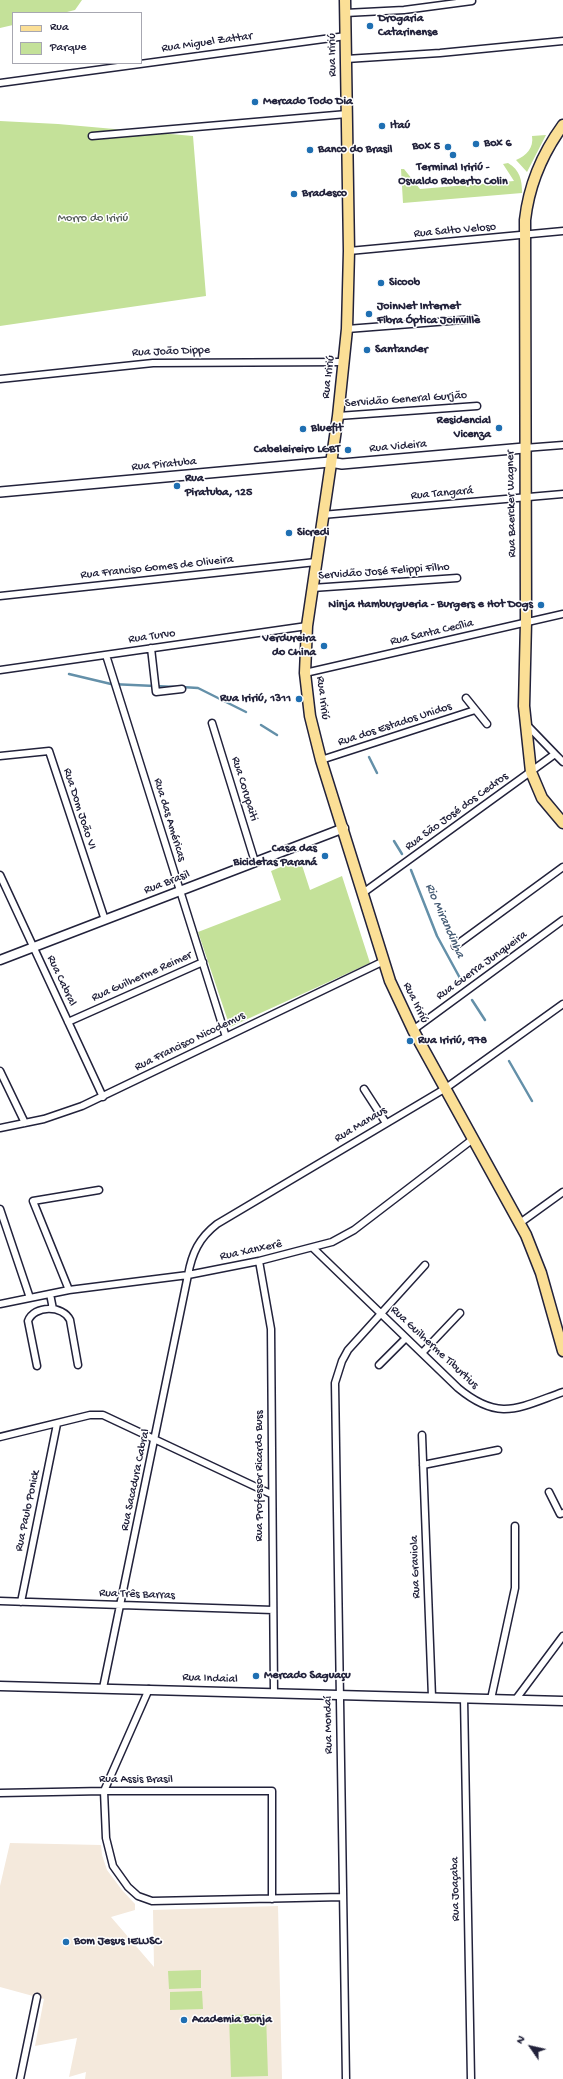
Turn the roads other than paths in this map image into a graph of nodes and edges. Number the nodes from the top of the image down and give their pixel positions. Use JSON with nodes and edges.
{"nodes":[{"id":1,"x":345,"y":0,"type":"edge"},
{"id":2,"x":472,"y":1,"type":"dead end"},
{"id":3,"x":345,"y":13,"type":"junction"},
{"id":4,"x":346,"y":36,"type":"junction"},
{"id":5,"x":563,"y":41,"type":"edge"},
{"id":6,"x":346,"y":59,"type":"junction"},
{"id":7,"x":140,"y":64,"type":"edge"},
{"id":8,"x":142,"y":64,"type":"edge"},
{"id":9,"x":0,"y":83,"type":"edge"},
{"id":10,"x":347,"y":114,"type":"junction"},
{"id":11,"x":563,"y":125,"type":"edge"},
{"id":12,"x":560,"y":133,"type":"edge"},
{"id":13,"x":92,"y":136,"type":"dead end"},
{"id":14,"x":563,"y":231,"type":"edge"},
{"id":15,"x":525,"y":236,"type":"junction"},
{"id":16,"x":349,"y":251,"type":"junction"},
{"id":17,"x":475,"y":319,"type":"dead end"},
{"id":18,"x":348,"y":329,"type":"junction"},
{"id":19,"x":344,"y":362,"type":"junction"},
{"id":20,"x":0,"y":378,"type":"edge"},
{"id":21,"x":477,"y":406,"type":"dead end"},
{"id":22,"x":338,"y":416,"type":"junction"},
{"id":23,"x":563,"y":445,"type":"edge"},
{"id":24,"x":524,"y":448,"type":"junction"},
{"id":25,"x":330,"y":462,"type":"junction"},
{"id":26,"x":0,"y":492,"type":"edge"},
{"id":27,"x":563,"y":494,"type":"edge"},
{"id":28,"x":525,"y":498,"type":"junction"},
{"id":29,"x":322,"y":515,"type":"junction"},
{"id":30,"x":316,"y":562,"type":"junction"},
{"id":31,"x":457,"y":578,"type":"dead end"},
{"id":32,"x":312,"y":588,"type":"junction"},
{"id":33,"x":0,"y":596,"type":"edge"},
{"id":34,"x":563,"y":614,"type":"edge"},
{"id":35,"x":526,"y":622,"type":"junction"},
{"id":36,"x":307,"y":626,"type":"junction"},
{"id":37,"x":151,"y":648,"type":"junction"},
{"id":38,"x":106,"y":655,"type":"junction"},
{"id":39,"x":0,"y":670,"type":"edge"},
{"id":40,"x":305,"y":673,"type":"junction"},
{"id":41,"x":182,"y":690,"type":"dead end"},
{"id":42,"x":466,"y":698,"type":"dead end"},
{"id":43,"x":475,"y":710,"type":"junction"},
{"id":44,"x":212,"y":723,"type":"dead end"},
{"id":45,"x":525,"y":723,"type":"junction"},
{"id":46,"x":487,"y":724,"type":"dead end"},
{"id":47,"x":555,"y":754,"type":"junction"},
{"id":48,"x":0,"y":756,"type":"edge"},
{"id":49,"x":322,"y":760,"type":"junction"},
{"id":50,"x":563,"y":762,"type":"edge"},
{"id":51,"x":531,"y":772,"type":"junction"},
{"id":52,"x":563,"y":823,"type":"edge"},
{"id":53,"x":344,"y":828,"type":"junction"},
{"id":54,"x":255,"y":862,"type":"junction"},
{"id":55,"x":563,"y":867,"type":"edge"},
{"id":56,"x":0,"y":875,"type":"edge"},
{"id":57,"x":180,"y":891,"type":"junction"},
{"id":58,"x":363,"y":893,"type":"junction"},
{"id":59,"x":105,"y":920,"type":"junction"},
{"id":60,"x":563,"y":920,"type":"edge"},
{"id":61,"x":455,"y":946,"type":"dead end"},
{"id":62,"x":33,"y":947,"type":"junction"},
{"id":63,"x":0,"y":960,"type":"edge"},
{"id":64,"x":384,"y":961,"type":"junction"},
{"id":65,"x":203,"y":962,"type":"junction"},
{"id":66,"x":563,"y":1004,"type":"edge"},
{"id":67,"x":68,"y":1022,"type":"junction"},
{"id":68,"x":413,"y":1030,"type":"junction"},
{"id":69,"x":226,"y":1037,"type":"junction"},
{"id":70,"x":0,"y":1071,"type":"edge"},
{"id":71,"x":446,"y":1088,"type":"junction"},
{"id":72,"x":364,"y":1089,"type":"dead end"},
{"id":73,"x":103,"y":1097,"type":"junction"},
{"id":74,"x":24,"y":1123,"type":"junction"},
{"id":75,"x":386,"y":1123,"type":"junction"},
{"id":76,"x":0,"y":1128,"type":"edge"},
{"id":77,"x":474,"y":1139,"type":"junction"},
{"id":78,"x":99,"y":1190,"type":"dead end"},
{"id":79,"x":563,"y":1192,"type":"edge"},
{"id":80,"x":0,"y":1209,"type":"edge"},
{"id":81,"x":520,"y":1223,"type":"junction"},
{"id":82,"x":313,"y":1248,"type":"junction"},
{"id":83,"x":259,"y":1261,"type":"junction"},
{"id":84,"x":425,"y":1265,"type":"dead end"},
{"id":85,"x":188,"y":1275,"type":"junction"},
{"id":86,"x":70,"y":1290,"type":"junction"},
{"id":87,"x":50,"y":1294,"type":"junction"},
{"id":88,"x":30,"y":1298,"type":"junction"},
{"id":89,"x":0,"y":1304,"type":"edge"},
{"id":90,"x":53,"y":1309,"type":"junction"},
{"id":91,"x":460,"y":1313,"type":"dead end"},
{"id":92,"x":380,"y":1314,"type":"junction"},
{"id":93,"x":561,"y":1333,"type":"edge"},
{"id":94,"x":406,"y":1338,"type":"junction"},
{"id":95,"x":563,"y":1351,"type":"edge"},
{"id":96,"x":422,"y":1353,"type":"junction"},
{"id":97,"x":78,"y":1365,"type":"dead end"},
{"id":98,"x":379,"y":1365,"type":"dead end"},
{"id":99,"x":37,"y":1366,"type":"dead end"},
{"id":100,"x":563,"y":1392,"type":"edge"},
{"id":101,"x":57,"y":1424,"type":"junction"},
{"id":102,"x":422,"y":1435,"type":"dead end"},
{"id":103,"x":0,"y":1437,"type":"edge"},
{"id":104,"x":155,"y":1440,"type":"junction"},
{"id":105,"x":498,"y":1450,"type":"dead end"},
{"id":106,"x":423,"y":1465,"type":"junction"},
{"id":107,"x":549,"y":1492,"type":"dead end"},
{"id":108,"x":271,"y":1494,"type":"junction"},
{"id":109,"x":563,"y":1513,"type":"edge"},
{"id":110,"x":515,"y":1526,"type":"dead end"},
{"id":111,"x":0,"y":1602,"type":"edge"},
{"id":112,"x":21,"y":1602,"type":"junction"},
{"id":113,"x":121,"y":1605,"type":"junction"},
{"id":114,"x":273,"y":1610,"type":"junction"},
{"id":115,"x":563,"y":1636,"type":"edge"},
{"id":116,"x":0,"y":1686,"type":"edge"},
{"id":117,"x":103,"y":1688,"type":"junction"},
{"id":118,"x":149,"y":1689,"type":"junction"},
{"id":119,"x":274,"y":1693,"type":"junction"},
{"id":120,"x":339,"y":1695,"type":"junction"},
{"id":121,"x":432,"y":1697,"type":"junction"},
{"id":122,"x":464,"y":1698,"type":"junction"},
{"id":123,"x":491,"y":1699,"type":"junction"},
{"id":124,"x":516,"y":1699,"type":"junction"},
{"id":125,"x":563,"y":1701,"type":"edge"},
{"id":126,"x":104,"y":1791,"type":"junction"},
{"id":127,"x":0,"y":1793,"type":"edge"},
{"id":128,"x":342,"y":1897,"type":"junction"},
{"id":129,"x":272,"y":1899,"type":"junction"},
{"id":130,"x":37,"y":1997,"type":"dead end"},
{"id":131,"x":20,"y":2079,"type":"edge"},
{"id":132,"x":346,"y":2079,"type":"edge"},
{"id":133,"x":471,"y":2079,"type":"edge"}],
"edges":[{"from":1,"to":3,"type":"main road","name":"Rua Iririú"},
{"from":2,"to":3,"type":"street"},
{"from":3,"to":4,"type":"main road","name":"Rua Iririú"},
{"from":4,"to":6,"type":"main road","name":"Rua Iririú"},
{"from":4,"to":8,"type":"street","name":"Rua Miguel Zattar"},
{"from":5,"to":6,"type":"street"},
{"from":6,"to":10,"type":"main road","name":"Rua Iririú"},
{"from":7,"to":9,"type":"street","name":"Rua Miguel Zattar"},
{"from":10,"to":13,"type":"street"},
{"from":10,"to":16,"type":"main road","name":"Rua Iririú"},
{"from":11,"to":12,"type":"main road","name":"Rua Baercker Wagner"},
{"from":12,"to":15,"type":"main road","name":"Rua Baercker Wagner"},
{"from":14,"to":15,"type":"street","name":"Rua Salto Veloso"},
{"from":15,"to":16,"type":"street","name":"Rua Salto Veloso"},
{"from":15,"to":24,"type":"main road","name":"Rua Baercker Wagner"},
{"from":16,"to":18,"type":"main road","name":"Rua Iririú"},
{"from":17,"to":18,"type":"street"},
{"from":18,"to":19,"type":"main road","name":"Rua Iririú"},
{"from":19,"to":20,"type":"street","name":"Rua João Dippe"},
{"from":19,"to":22,"type":"main road","name":"Rua Iririú"},
{"from":21,"to":22,"type":"street","name":"Servidão General Gurjão"},
{"from":22,"to":25,"type":"main road","name":"Rua Iririú"},
{"from":23,"to":24,"type":"street","name":"Rua Videira"},
{"from":24,"to":25,"type":"main road","name":"Rua Videira"},
{"from":24,"to":28,"type":"main road","name":"Rua Baercker Wagner"},
{"from":25,"to":26,"type":"main road","name":"Rua Piratuba"},
{"from":25,"to":29,"type":"main road","name":"Rua Iririú"},
{"from":27,"to":28,"type":"street","name":"Rua Tangará"},
{"from":28,"to":29,"type":"street","name":"Rua Tangará"},
{"from":28,"to":35,"type":"main road","name":"Rua Baercker Wagner"},
{"from":29,"to":30,"type":"main road","name":"Rua Iririú"},
{"from":30,"to":32,"type":"main road","name":"Rua Iririú"},
{"from":30,"to":33,"type":"street","name":"Rua Franciso Gomes de Oliveira"},
{"from":31,"to":32,"type":"street","name":"Servidão José Felippi Filho"},
{"from":32,"to":36,"type":"main road","name":"Rua Iririú"},
{"from":34,"to":35,"type":"street","name":"Rua Santa Cecília"},
{"from":35,"to":40,"type":"street","name":"Rua Santa Cecília"},
{"from":35,"to":45,"type":"main road","name":"Rua Baercker Wagner"},
{"from":36,"to":37,"type":"street","name":"Rua Turvo"},
{"from":36,"to":40,"type":"main road","name":"Rua Iririú"},
{"from":37,"to":38,"type":"street","name":"Rua Turvo"},
{"from":37,"to":41,"type":"street"},
{"from":38,"to":39,"type":"street","name":"Rua Turvo"},
{"from":38,"to":57,"type":"street","name":"Rua das Américas"},
{"from":40,"to":49,"type":"main road","name":"Rua Iririú"},
{"from":42,"to":43,"type":"street"},
{"from":43,"to":46,"type":"street"},
{"from":43,"to":49,"type":"street","name":"Rua dos Estados Unidos"},
{"from":44,"to":54,"type":"street","name":"Rua Corupaiti"},
{"from":45,"to":47,"type":"street"},
{"from":45,"to":51,"type":"main road","name":"Rua Baercker Wagner"},
{"from":47,"to":50,"type":"street"},
{"from":47,"to":51,"type":"street","name":"Rua São José dos Cedros"},
{"from":48,"to":59,"type":"street","name":"Rua Dom João VI"},
{"from":49,"to":53,"type":"main road","name":"Rua Iririú"},
{"from":51,"to":52,"type":"main road","name":"Rua Baercker Wagner"},
{"from":51,"to":58,"type":"street","name":"Rua São José dos Cedros"},
{"from":53,"to":54,"type":"street","name":"Rua Brasil"},
{"from":53,"to":58,"type":"main road","name":"Rua Iririú"},
{"from":54,"to":57,"type":"street","name":"Rua Brasil"},
{"from":55,"to":61,"type":"street"},
{"from":56,"to":62,"type":"street","name":"Rua Cabral"},
{"from":57,"to":59,"type":"street","name":"Rua Brasil"},
{"from":57,"to":65,"type":"street","name":"Rua das Américas"},
{"from":58,"to":64,"type":"main road","name":"Rua Iririú"},
{"from":59,"to":62,"type":"street","name":"Rua Brasil"},
{"from":60,"to":68,"type":"street","name":"Rua Guerra Junqueira"},
{"from":62,"to":63,"type":"street","name":"Rua Brasil"},
{"from":62,"to":67,"type":"street","name":"Rua Cabral"},
{"from":64,"to":68,"type":"main road","name":"Rua Iririú"},
{"from":64,"to":69,"type":"street","name":"Rua Francisco Nicodemus"},
{"from":65,"to":67,"type":"street","name":"Rua Guilherme Reimer"},
{"from":65,"to":69,"type":"street","name":"Rua das Américas"},
{"from":66,"to":71,"type":"street","name":"Rua Manaus"},
{"from":67,"to":73,"type":"street","name":"Rua Cabral"},
{"from":68,"to":71,"type":"main road","name":"Rua Iririú"},
{"from":69,"to":73,"type":"street","name":"Rua Francisco Nicodemus"},
{"from":70,"to":74,"type":"street"},
{"from":71,"to":75,"type":"street","name":"Rua Manaus"},
{"from":71,"to":77,"type":"main road","name":"Rua Iririú"},
{"from":72,"to":75,"type":"street"},
{"from":73,"to":74,"type":"street","name":"Rua Francisco Nicodemus"},
{"from":74,"to":76,"type":"street","name":"Rua Francisco Nicodemus"},
{"from":75,"to":85,"type":"street","name":"Rua Manaus"},
{"from":77,"to":81,"type":"main road","name":"Rua Iririú"},
{"from":77,"to":82,"type":"street","name":"Rua Xanxerê"},
{"from":78,"to":86,"type":"street"},
{"from":79,"to":81,"type":"street"},
{"from":80,"to":88,"type":"street"},
{"from":81,"to":93,"type":"main road","name":"Rua Iririú"},
{"from":82,"to":83,"type":"street","name":"Rua Xanxerê"},
{"from":82,"to":92,"type":"street","name":"Rua Guilherme Tiburtius"},
{"from":83,"to":85,"type":"street","name":"Rua Xanxerê"},
{"from":83,"to":108,"type":"street","name":"Rua Professor Ricardo Buss"},
{"from":84,"to":92,"type":"street","name":"Rua Mondaí"},
{"from":85,"to":86,"type":"street","name":"Rua Xanxerê"},
{"from":85,"to":104,"type":"street","name":"Rua Sacadura Cabral"},
{"from":86,"to":87,"type":"street","name":"Rua Xanxerê"},
{"from":87,"to":88,"type":"street","name":"Rua Xanxerê"},
{"from":87,"to":90,"type":"street"},
{"from":88,"to":89,"type":"street","name":"Rua Xanxerê"},
{"from":90,"to":97,"type":"street"},
{"from":90,"to":99,"type":"street"},
{"from":91,"to":96,"type":"street"},
{"from":92,"to":94,"type":"street","name":"Rua Guilherme Tiburtius"},
{"from":92,"to":120,"type":"street","name":"Rua Mondaí"},
{"from":93,"to":95,"type":"main road","name":"Rua Iririú"},
{"from":94,"to":96,"type":"street","name":"Rua Guilherme Tiburtius"},
{"from":94,"to":98,"type":"street"},
{"from":96,"to":100,"type":"street","name":"Rua Guilherme Tiburtius"},
{"from":101,"to":103,"type":"street"},
{"from":101,"to":104,"type":"street"},
{"from":101,"to":112,"type":"street","name":"Rua Paulo Ponick"},
{"from":102,"to":106,"type":"street","name":"Rua Graviola"},
{"from":104,"to":108,"type":"street"},
{"from":104,"to":113,"type":"street","name":"Rua Sacadura Cabral"},
{"from":105,"to":106,"type":"street"},
{"from":106,"to":121,"type":"street","name":"Rua Graviola"},
{"from":107,"to":109,"type":"street"},
{"from":108,"to":114,"type":"street","name":"Rua Professor Ricardo Buss"},
{"from":110,"to":123,"type":"street"},
{"from":111,"to":112,"type":"street","name":"Rua Três Barras"},
{"from":112,"to":113,"type":"street","name":"Rua Três Barras"},
{"from":113,"to":114,"type":"street","name":"Rua Três Barras"},
{"from":113,"to":117,"type":"street","name":"Rua Sacadura Cabral"},
{"from":114,"to":119,"type":"street","name":"Rua Professor Ricardo Buss"},
{"from":115,"to":124,"type":"street"},
{"from":116,"to":117,"type":"street","name":"Rua Indaial"},
{"from":117,"to":118,"type":"street","name":"Rua Indaial"},
{"from":118,"to":119,"type":"street","name":"Rua Indaial"},
{"from":118,"to":126,"type":"street"},
{"from":119,"to":120,"type":"street","name":"Rua Indaial"},
{"from":120,"to":121,"type":"street","name":"Rua Indaial"},
{"from":120,"to":128,"type":"street","name":"Rua Mondaí"},
{"from":121,"to":122,"type":"street","name":"Rua Indaial"},
{"from":122,"to":123,"type":"street","name":"Rua Indaial"},
{"from":122,"to":133,"type":"street","name":"Rua Joaçaba"},
{"from":123,"to":124,"type":"street","name":"Rua Indaial"},
{"from":124,"to":125,"type":"street","name":"Rua Indaial"},
{"from":126,"to":127,"type":"street","name":"Rua Assis Brasil"},
{"from":126,"to":129,"type":"street"},
{"from":126,"to":129,"type":"street","name":"Rua Assis Brasil"},
{"from":128,"to":129,"type":"street"},
{"from":128,"to":132,"type":"street","name":"Rua Mondaí"},
{"from":130,"to":131,"type":"street"}]}
